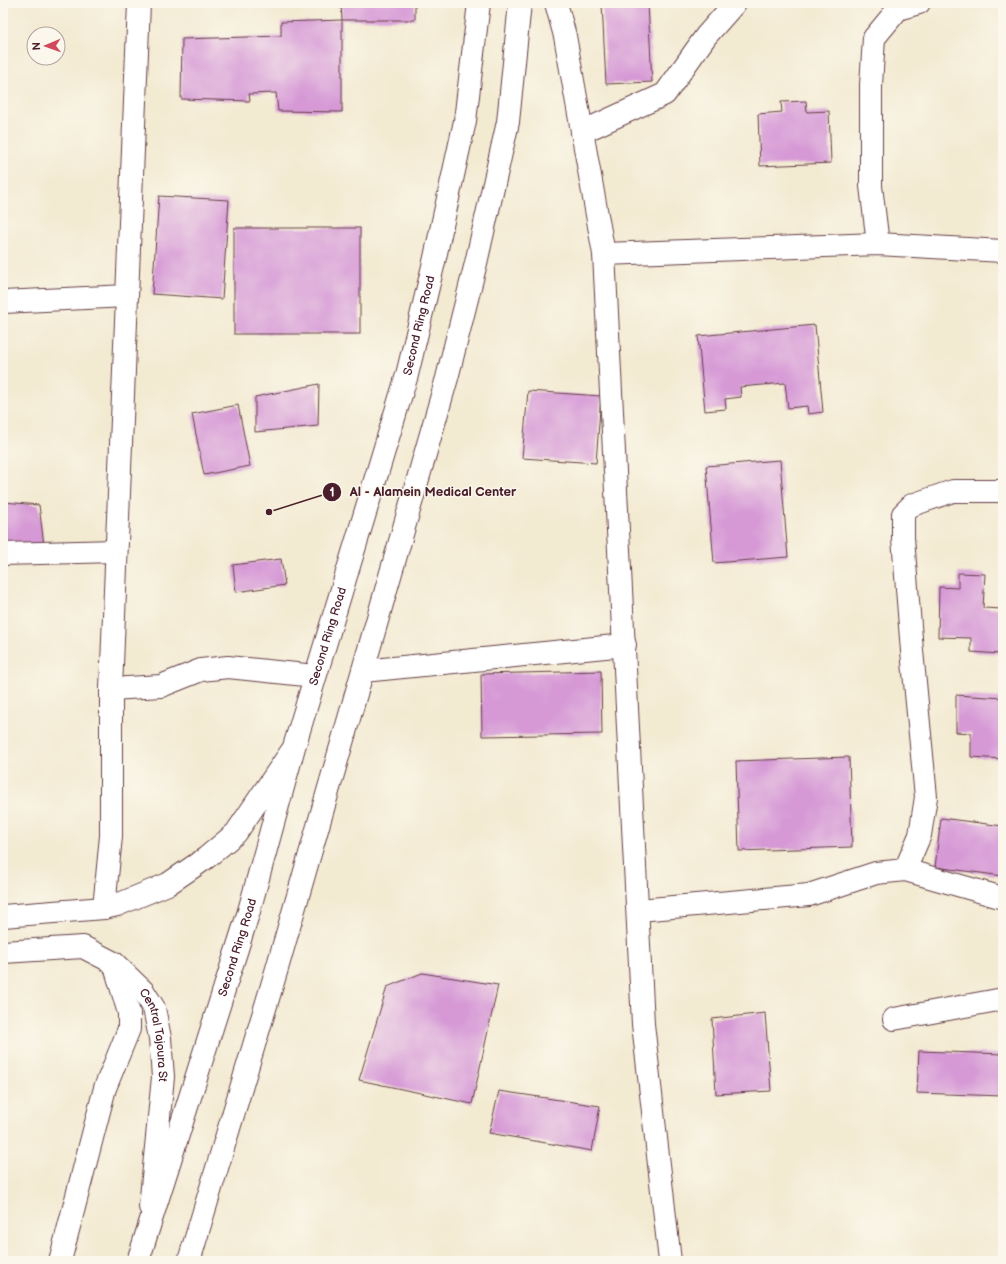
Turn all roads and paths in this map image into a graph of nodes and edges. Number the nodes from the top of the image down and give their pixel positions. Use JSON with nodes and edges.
{"nodes":[{"id":1,"x":139,"y":3,"type":"edge"},
{"id":2,"x":479,"y":3,"type":"edge"},
{"id":3,"x":520,"y":3,"type":"edge"},
{"id":4,"x":556,"y":3,"type":"edge"},
{"id":5,"x":735,"y":3,"type":"edge"},
{"id":6,"x":919,"y":3,"type":"edge"},
{"id":7,"x":582,"y":132,"type":"junction"},
{"id":8,"x":878,"y":244,"type":"junction"},
{"id":9,"x":1003,"y":251,"type":"edge"},
{"id":10,"x":604,"y":254,"type":"junction"},
{"id":11,"x":127,"y":296,"type":"junction"},
{"id":12,"x":3,"y":302,"type":"edge"},
{"id":13,"x":1003,"y":491,"type":"edge"},
{"id":14,"x":116,"y":551,"type":"junction"},
{"id":15,"x":3,"y":554,"type":"edge"},
{"id":16,"x":625,"y":645,"type":"junction"},
{"id":17,"x":363,"y":671,"type":"junction"},
{"id":18,"x":316,"y":676,"type":"junction"},
{"id":19,"x":110,"y":689,"type":"junction"},
{"id":20,"x":294,"y":747,"type":"junction"},
{"id":21,"x":905,"y":870,"type":"junction"},
{"id":22,"x":1003,"y":898,"type":"edge"},
{"id":23,"x":104,"y":908,"type":"junction"},
{"id":24,"x":639,"y":910,"type":"junction"},
{"id":25,"x":3,"y":916,"type":"edge"},
{"id":26,"x":3,"y":952,"type":"edge"},
{"id":27,"x":114,"y":963,"type":"junction"},
{"id":28,"x":1003,"y":999,"type":"edge"},
{"id":29,"x":894,"y":1019,"type":"dead end"},
{"id":30,"x":147,"y":1234,"type":"junction"},
{"id":31,"x":60,"y":1261,"type":"edge"},
{"id":32,"x":138,"y":1261,"type":"edge"},
{"id":33,"x":189,"y":1261,"type":"edge"},
{"id":34,"x":670,"y":1261,"type":"edge"}],
"edges":[{"from":1,"to":11,"type":"main road"},
{"from":2,"to":18,"type":"main road","name":"Second Ring Road"},
{"from":3,"to":17,"type":"main road"},
{"from":4,"to":7,"type":"main road"},
{"from":5,"to":7,"type":"main road"},
{"from":6,"to":8,"type":"main road"},
{"from":7,"to":10,"type":"main road"},
{"from":8,"to":9,"type":"main road"},
{"from":8,"to":10,"type":"main road"},
{"from":10,"to":16,"type":"main road"},
{"from":11,"to":12,"type":"main road"},
{"from":11,"to":14,"type":"main road"},
{"from":13,"to":21,"type":"main road"},
{"from":14,"to":15,"type":"main road"},
{"from":14,"to":19,"type":"main road"},
{"from":16,"to":17,"type":"main road"},
{"from":16,"to":24,"type":"main road"},
{"from":17,"to":33,"type":"main road"},
{"from":18,"to":19,"type":"main road"},
{"from":18,"to":20,"type":"main road","name":"Second Ring Road"},
{"from":19,"to":23,"type":"main road"},
{"from":20,"to":23,"type":"main road"},
{"from":20,"to":30,"type":"main road","name":"Second Ring Road"},
{"from":21,"to":22,"type":"main road"},
{"from":21,"to":24,"type":"main road"},
{"from":23,"to":25,"type":"main road"},
{"from":24,"to":34,"type":"main road"},
{"from":26,"to":27,"type":"main road","name":"Central Tajoura St"},
{"from":27,"to":30,"type":"main road","name":"Central Tajoura St"},
{"from":27,"to":31,"type":"main road"},
{"from":28,"to":29,"type":"main road"},
{"from":30,"to":32,"type":"main road","name":"Second Ring Road"}]}
